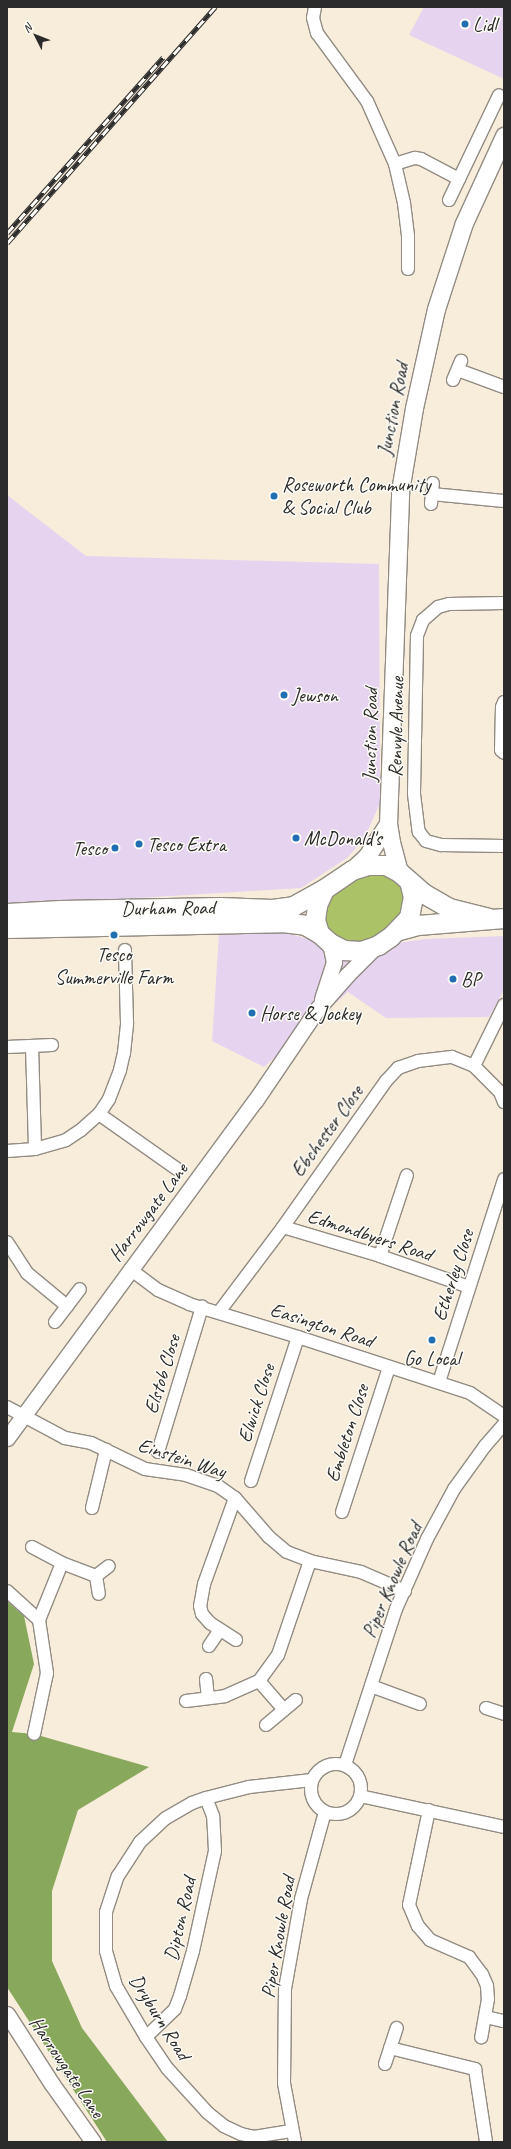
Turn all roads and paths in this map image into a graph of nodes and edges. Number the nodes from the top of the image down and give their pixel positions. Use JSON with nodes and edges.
{"nodes":[{"id":1,"x":315,"y":7,"type":"edge"},
{"id":2,"x":499,"y":96,"type":"dead end"},
{"id":3,"x":504,"y":136,"type":"edge"},
{"id":4,"x":395,"y":164,"type":"junction"},
{"id":5,"x":459,"y":179,"type":"junction"},
{"id":6,"x":449,"y":200,"type":"dead end"},
{"id":7,"x":408,"y":269,"type":"dead end"},
{"id":8,"x":457,"y":370,"type":"dead end"},
{"id":9,"x":504,"y":387,"type":"edge"},
{"id":10,"x":432,"y":494,"type":"dead end"},
{"id":11,"x":504,"y":501,"type":"edge"},
{"id":12,"x":504,"y":603,"type":"edge"},
{"id":13,"x":504,"y":702,"type":"edge"},
{"id":14,"x":504,"y":753,"type":"edge"},
{"id":15,"x":388,"y":824,"type":"junction"},
{"id":16,"x":504,"y":846,"type":"edge"},
{"id":17,"x":352,"y":870,"type":"junction"},
{"id":18,"x":404,"y":877,"type":"junction"},
{"id":19,"x":324,"y":889,"type":"junction"},
{"id":20,"x":7,"y":913,"type":"edge"},
{"id":21,"x":497,"y":918,"type":"edge"},
{"id":22,"x":7,"y":928,"type":"edge"},
{"id":23,"x":399,"y":930,"type":"junction"},
{"id":24,"x":325,"y":938,"type":"junction"},
{"id":25,"x":378,"y":945,"type":"junction"},
{"id":26,"x":125,"y":950,"type":"dead end"},
{"id":27,"x":504,"y":1005,"type":"edge"},
{"id":28,"x":318,"y":1008,"type":"junction"},
{"id":29,"x":52,"y":1045,"type":"dead end"},
{"id":30,"x":32,"y":1046,"type":"junction"},
{"id":31,"x":7,"y":1047,"type":"edge"},
{"id":32,"x":474,"y":1066,"type":"junction"},
{"id":33,"x":502,"y":1097,"type":"edge"},
{"id":34,"x":99,"y":1114,"type":"junction"},
{"id":35,"x":35,"y":1149,"type":"junction"},
{"id":36,"x":7,"y":1151,"type":"edge"},
{"id":37,"x":178,"y":1169,"type":"dead end"},
{"id":38,"x":407,"y":1175,"type":"dead end"},
{"id":39,"x":504,"y":1179,"type":"edge"},
{"id":40,"x":283,"y":1227,"type":"junction"},
{"id":41,"x":7,"y":1242,"type":"edge"},
{"id":42,"x":380,"y":1256,"type":"junction"},
{"id":43,"x":130,"y":1269,"type":"junction"},
{"id":44,"x":469,"y":1287,"type":"junction"},
{"id":45,"x":80,"y":1289,"type":"dead end"},
{"id":46,"x":67,"y":1306,"type":"junction"},
{"id":47,"x":202,"y":1307,"type":"junction"},
{"id":48,"x":219,"y":1312,"type":"junction"},
{"id":49,"x":55,"y":1322,"type":"dead end"},
{"id":50,"x":298,"y":1337,"type":"junction"},
{"id":51,"x":389,"y":1367,"type":"junction"},
{"id":52,"x":439,"y":1382,"type":"junction"},
{"id":53,"x":7,"y":1407,"type":"edge"},
{"id":54,"x":22,"y":1415,"type":"junction"},
{"id":55,"x":504,"y":1416,"type":"edge"},
{"id":56,"x":504,"y":1424,"type":"edge"},
{"id":57,"x":7,"y":1438,"type":"edge"},
{"id":58,"x":106,"y":1450,"type":"junction"},
{"id":59,"x":158,"y":1452,"type":"dead end"},
{"id":60,"x":251,"y":1480,"type":"dead end"},
{"id":61,"x":235,"y":1498,"type":"junction"},
{"id":62,"x":92,"y":1508,"type":"dead end"},
{"id":63,"x":342,"y":1512,"type":"dead end"},
{"id":64,"x":32,"y":1547,"type":"dead end"},
{"id":65,"x":310,"y":1561,"type":"junction"},
{"id":66,"x":62,"y":1563,"type":"junction"},
{"id":67,"x":109,"y":1566,"type":"dead end"},
{"id":68,"x":96,"y":1576,"type":"junction"},
{"id":69,"x":7,"y":1591,"type":"edge"},
{"id":70,"x":405,"y":1591,"type":"junction"},
{"id":71,"x":100,"y":1594,"type":"dead end"},
{"id":72,"x":39,"y":1620,"type":"junction"},
{"id":73,"x":219,"y":1631,"type":"junction"},
{"id":74,"x":236,"y":1640,"type":"dead end"},
{"id":75,"x":209,"y":1646,"type":"dead end"},
{"id":76,"x":206,"y":1679,"type":"dead end"},
{"id":77,"x":259,"y":1681,"type":"junction"},
{"id":78,"x":371,"y":1686,"type":"junction"},
{"id":79,"x":208,"y":1698,"type":"junction"},
{"id":80,"x":296,"y":1700,"type":"dead end"},
{"id":81,"x":186,"y":1702,"type":"dead end"},
{"id":82,"x":420,"y":1704,"type":"dead end"},
{"id":83,"x":486,"y":1708,"type":"dead end"},
{"id":84,"x":284,"y":1710,"type":"junction"},
{"id":85,"x":504,"y":1714,"type":"edge"},
{"id":86,"x":266,"y":1725,"type":"dead end"},
{"id":87,"x":34,"y":1734,"type":"dead end"},
{"id":88,"x":344,"y":1765,"type":"junction"},
{"id":89,"x":312,"y":1780,"type":"junction"},
{"id":90,"x":360,"y":1796,"type":"junction"},
{"id":91,"x":206,"y":1798,"type":"junction"},
{"id":92,"x":429,"y":1810,"type":"junction"},
{"id":93,"x":325,"y":1812,"type":"junction"},
{"id":94,"x":504,"y":1827,"type":"edge"},
{"id":95,"x":7,"y":2014,"type":"edge"},
{"id":96,"x":486,"y":2017,"type":"junction"},
{"id":97,"x":504,"y":2022,"type":"edge"},
{"id":98,"x":397,"y":2028,"type":"dead end"},
{"id":99,"x":146,"y":2037,"type":"junction"},
{"id":100,"x":481,"y":2037,"type":"dead end"},
{"id":101,"x":390,"y":2048,"type":"junction"},
{"id":102,"x":385,"y":2064,"type":"dead end"},
{"id":103,"x":293,"y":2136,"type":"edge"},
{"id":104,"x":93,"y":2142,"type":"edge"},
{"id":105,"x":486,"y":2142,"type":"edge"}],
"edges":[{"from":1,"to":4,"type":"street"},
{"from":2,"to":5,"type":"street"},
{"from":3,"to":15,"type":"main road","name":"Junction Road"},
{"from":4,"to":5,"type":"street"},
{"from":4,"to":7,"type":"street"},
{"from":5,"to":6,"type":"street"},
{"from":8,"to":9,"type":"street"},
{"from":10,"to":11,"type":"street"},
{"from":12,"to":16,"type":"street","name":"Renvyle Avenue"},
{"from":13,"to":14,"type":"street"},
{"from":15,"to":17,"type":"main road"},
{"from":15,"to":18,"type":"main road","name":"Junction Road"},
{"from":17,"to":18,"type":"main road","name":"Durham Road"},
{"from":17,"to":19,"type":"main road","name":"Durham Road"},
{"from":18,"to":21,"type":"main road","name":"Durham Road"},
{"from":18,"to":23,"type":"main road","name":"Durham Road"},
{"from":19,"to":20,"type":"main road","name":"Durham Road"},
{"from":19,"to":24,"type":"main road"},
{"from":21,"to":23,"type":"main road","name":"Durham Road"},
{"from":22,"to":24,"type":"main road","name":"Durham Road"},
{"from":23,"to":25,"type":"main road","name":"Durham Road"},
{"from":24,"to":25,"type":"main road","name":"Durham Road"},
{"from":24,"to":28,"type":"street","name":"Harrowgate Lane"},
{"from":25,"to":28,"type":"street","name":"Harrowgate Lane"},
{"from":26,"to":34,"type":"street"},
{"from":27,"to":32,"type":"street"},
{"from":28,"to":43,"type":"street","name":"Harrowgate Lane"},
{"from":29,"to":30,"type":"street"},
{"from":30,"to":31,"type":"street"},
{"from":30,"to":35,"type":"street"},
{"from":32,"to":33,"type":"street","name":"Ebchester Close"},
{"from":32,"to":40,"type":"street","name":"Ebchester Close"},
{"from":34,"to":35,"type":"street"},
{"from":34,"to":37,"type":"street"},
{"from":35,"to":36,"type":"street"},
{"from":38,"to":42,"type":"street"},
{"from":39,"to":44,"type":"street","name":"Etherley Close"},
{"from":40,"to":42,"type":"street","name":"Edmondbyers Road"},
{"from":40,"to":48,"type":"street","name":"Ebchester Close"},
{"from":41,"to":46,"type":"street"},
{"from":42,"to":44,"type":"street","name":"Edmondbyers Road"},
{"from":43,"to":47,"type":"street","name":"Easington Road"},
{"from":43,"to":54,"type":"street","name":"Harrowgate Lane"},
{"from":44,"to":52,"type":"street","name":"Etherley Close"},
{"from":45,"to":46,"type":"street"},
{"from":46,"to":49,"type":"street"},
{"from":47,"to":48,"type":"street","name":"Easington Road"},
{"from":47,"to":59,"type":"street","name":"Elstob Close"},
{"from":48,"to":50,"type":"street","name":"Easington Road"},
{"from":50,"to":51,"type":"street","name":"Easington Road"},
{"from":50,"to":60,"type":"street","name":"Elwick Close"},
{"from":51,"to":52,"type":"street","name":"Easington Road"},
{"from":51,"to":63,"type":"street","name":"Embleton Close"},
{"from":52,"to":55,"type":"street","name":"Easington Road"},
{"from":53,"to":54,"type":"street","name":"Einstein Way"},
{"from":54,"to":57,"type":"street","name":"Harrowgate Lane"},
{"from":54,"to":58,"type":"street","name":"Einstein Way"},
{"from":56,"to":70,"type":"street","name":"Piper Knowle Road"},
{"from":58,"to":61,"type":"street","name":"Einstein Way"},
{"from":58,"to":62,"type":"street"},
{"from":61,"to":65,"type":"street","name":"Einstein Way"},
{"from":61,"to":73,"type":"street"},
{"from":64,"to":66,"type":"street"},
{"from":65,"to":70,"type":"street","name":"Einstein Way"},
{"from":65,"to":77,"type":"street"},
{"from":66,"to":68,"type":"street"},
{"from":66,"to":72,"type":"street"},
{"from":67,"to":68,"type":"street"},
{"from":68,"to":71,"type":"street"},
{"from":69,"to":72,"type":"street"},
{"from":70,"to":78,"type":"street","name":"Piper Knowle Road"},
{"from":72,"to":87,"type":"street"},
{"from":73,"to":74,"type":"street"},
{"from":73,"to":75,"type":"street"},
{"from":76,"to":79,"type":"street"},
{"from":77,"to":79,"type":"street"},
{"from":77,"to":84,"type":"street"},
{"from":78,"to":82,"type":"street"},
{"from":78,"to":88,"type":"street","name":"Piper Knowle Road"},
{"from":79,"to":81,"type":"street"},
{"from":80,"to":84,"type":"street"},
{"from":83,"to":85,"type":"street"},
{"from":84,"to":86,"type":"street"},
{"from":88,"to":89,"type":"street"},
{"from":88,"to":90,"type":"street"},
{"from":89,"to":91,"type":"street","name":"Dryburn Road"},
{"from":89,"to":93,"type":"street"},
{"from":90,"to":92,"type":"street"},
{"from":90,"to":93,"type":"street"},
{"from":91,"to":99,"type":"street","name":"Dipton Road"},
{"from":91,"to":99,"type":"street","name":"Dryburn Road"},
{"from":92,"to":94,"type":"street"},
{"from":92,"to":96,"type":"street"},
{"from":93,"to":103,"type":"street","name":"Piper Knowle Road"},
{"from":95,"to":104,"type":"street","name":"Harrowgate Lane"},
{"from":96,"to":97,"type":"street"},
{"from":96,"to":100,"type":"street"},
{"from":98,"to":101,"type":"street"},
{"from":99,"to":103,"type":"street","name":"Dryburn Road"},
{"from":101,"to":102,"type":"street"},
{"from":101,"to":105,"type":"street"}]}
